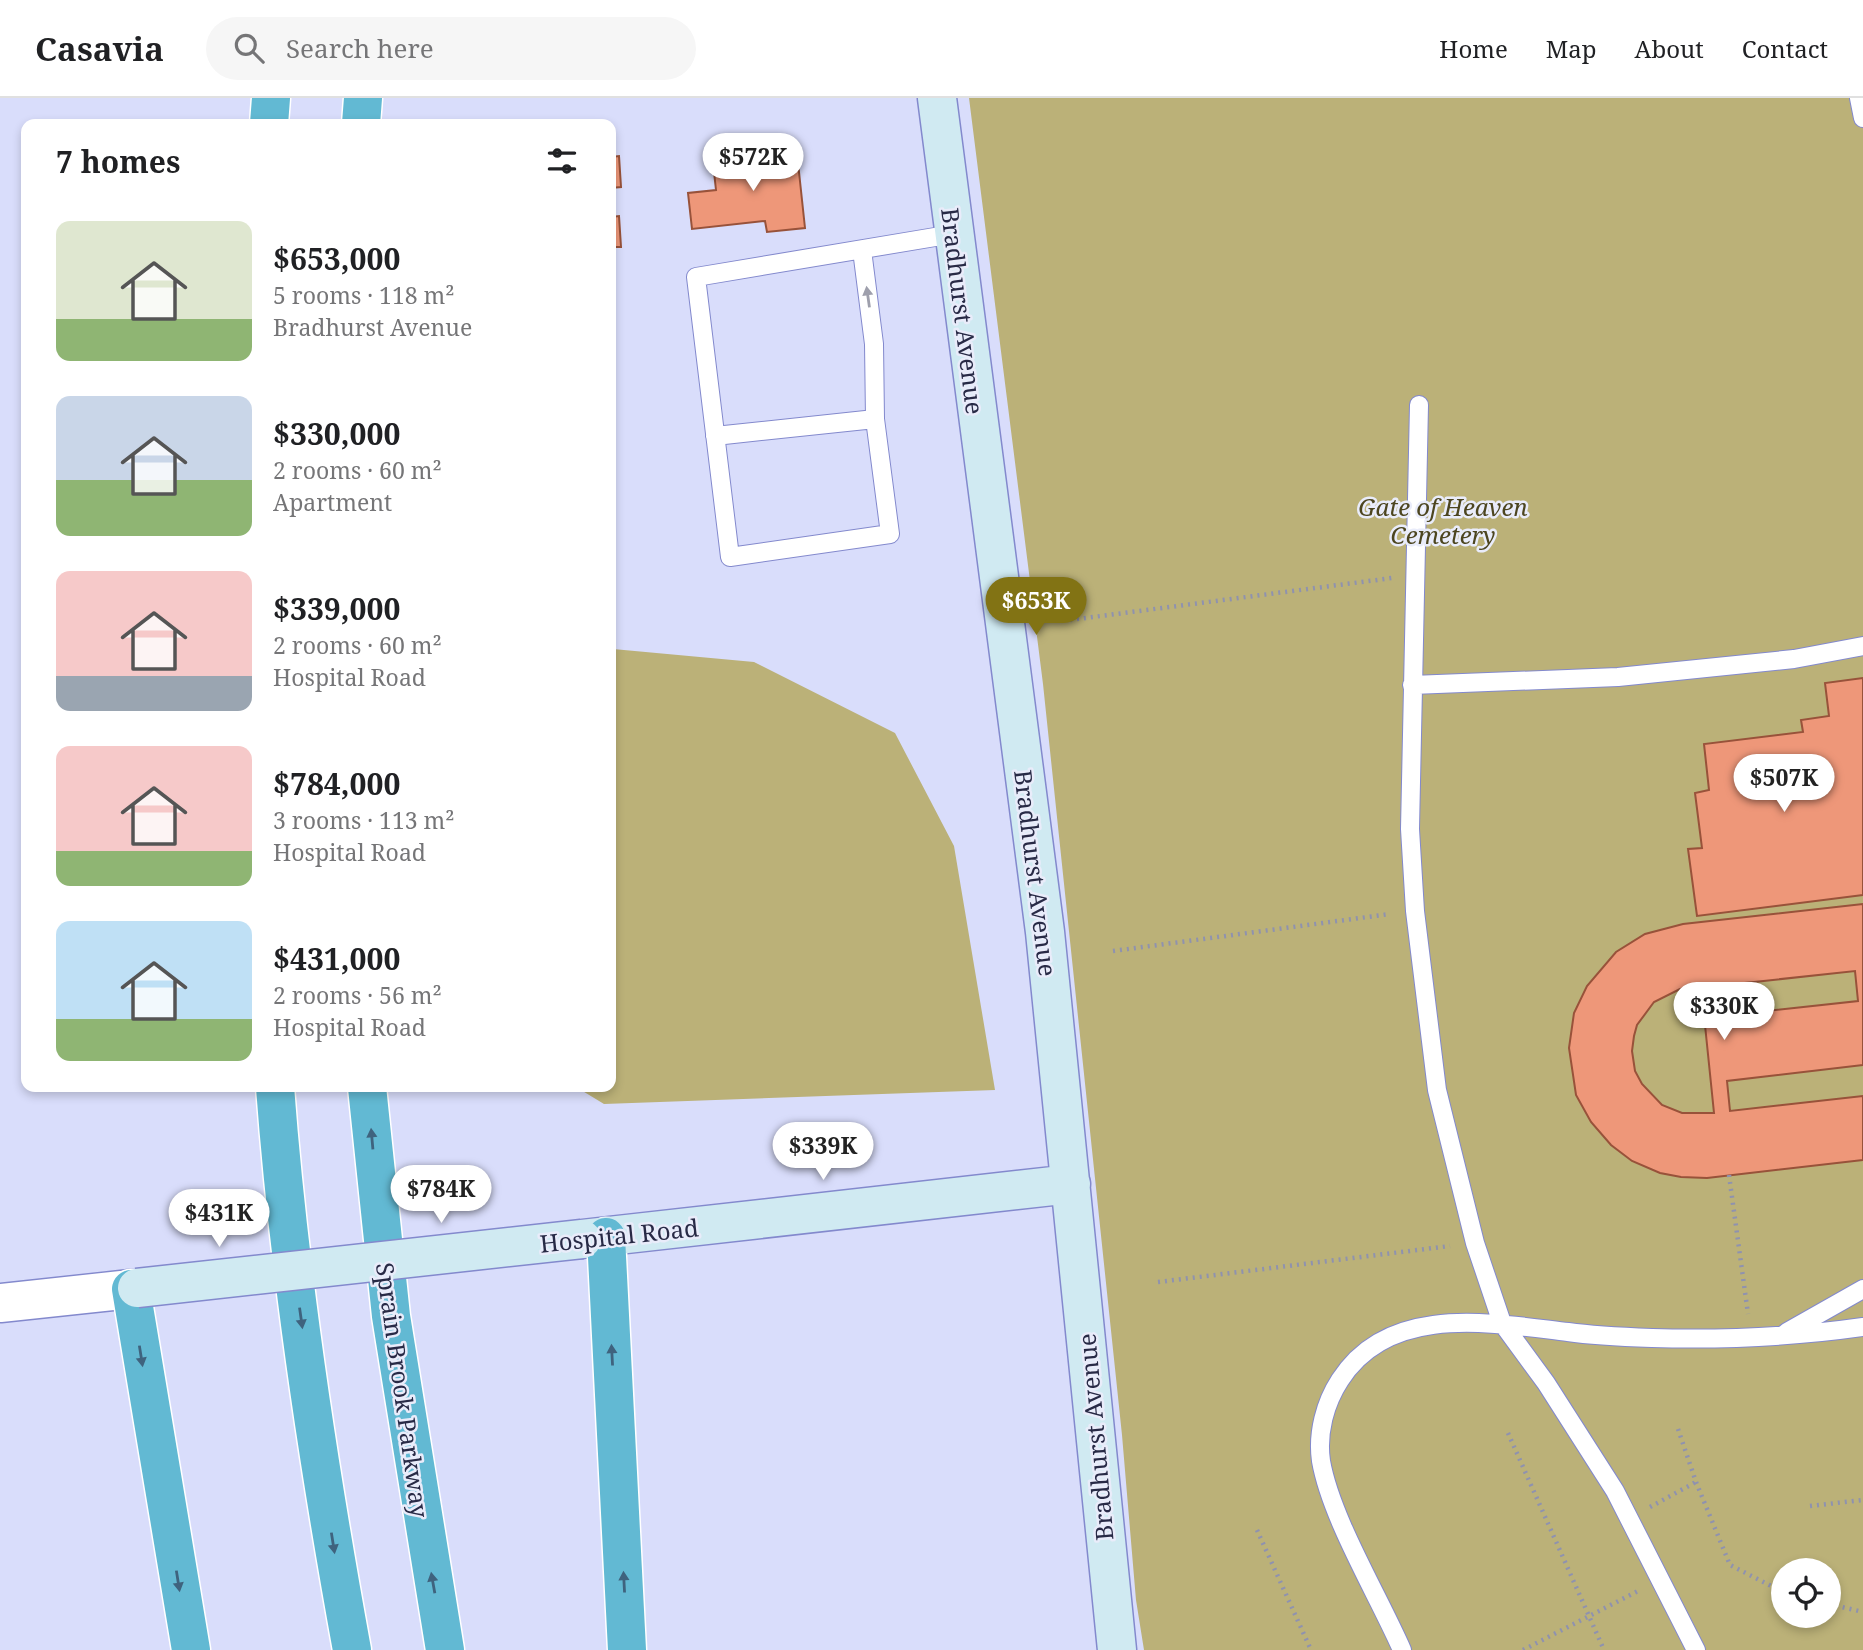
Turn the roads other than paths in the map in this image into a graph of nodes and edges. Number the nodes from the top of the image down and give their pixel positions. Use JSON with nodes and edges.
{"nodes":[{"id":1,"x":271,"y":98,"type":"edge"},
{"id":2,"x":363,"y":98,"type":"edge"},
{"id":3,"x":937,"y":98,"type":"edge"},
{"id":4,"x":1859,"y":98,"type":"edge"},
{"id":5,"x":1863,"y":118,"type":"edge"},
{"id":6,"x":269,"y":119,"type":"edge"},
{"id":7,"x":361,"y":119,"type":"edge"},
{"id":8,"x":953,"y":234,"type":"junction"},
{"id":9,"x":862,"y":250,"type":"junction"},
{"id":10,"x":1419,"y":405,"type":"dead end"},
{"id":11,"x":875,"y":419,"type":"junction"},
{"id":12,"x":715,"y":436,"type":"junction"},
{"id":13,"x":1863,"y":646,"type":"edge"},
{"id":14,"x":1412,"y":685,"type":"junction"},
{"id":15,"x":275,"y":1092,"type":"edge"},
{"id":16,"x":368,"y":1092,"type":"edge"},
{"id":17,"x":1071,"y":1184,"type":"junction"},
{"id":18,"x":594,"y":1238,"type":"junction"},
{"id":19,"x":134,"y":1289,"type":"junction"},
{"id":20,"x":1863,"y":1289,"type":"edge"},
{"id":21,"x":0,"y":1303,"type":"edge"},
{"id":22,"x":1502,"y":1323,"type":"junction"},
{"id":23,"x":1863,"y":1326,"type":"edge"},
{"id":24,"x":1782,"y":1335,"type":"junction"},
{"id":25,"x":191,"y":1650,"type":"edge"},
{"id":26,"x":352,"y":1650,"type":"edge"},
{"id":27,"x":444,"y":1650,"type":"edge"},
{"id":28,"x":627,"y":1650,"type":"edge"},
{"id":29,"x":1117,"y":1650,"type":"edge"},
{"id":30,"x":1402,"y":1650,"type":"edge"},
{"id":31,"x":1696,"y":1650,"type":"edge"}],
"edges":[{"from":1,"to":6,"type":"highway"},
{"from":2,"to":7,"type":"highway"},
{"from":3,"to":8,"type":"main road","name":"Bradhurst Avenue"},
{"from":4,"to":5,"type":"lane"},
{"from":8,"to":9,"type":"lane"},
{"from":8,"to":17,"type":"main road","name":"Bradhurst Avenue"},
{"from":11,"to":9,"type":"lane","one_way":true},
{"from":9,"to":12,"type":"lane"},
{"from":10,"to":14,"type":"lane"},
{"from":11,"to":12,"type":"lane"},
{"from":11,"to":12,"type":"lane"},
{"from":13,"to":14,"type":"lane"},
{"from":14,"to":22,"type":"lane"},
{"from":15,"to":26,"type":"highway","one_way":true},
{"from":27,"to":16,"type":"highway","name":"Sprain Brook Parkway","one_way":true},
{"from":17,"to":18,"type":"main road","name":"Hospital Road"},
{"from":17,"to":29,"type":"main road","name":"Bradhurst Avenue"},
{"from":18,"to":19,"type":"main road","name":"Hospital Road","bridge":true},
{"from":28,"to":18,"type":"highway","one_way":true},
{"from":19,"to":21,"type":"street","name":"Hospital Road"},
{"from":19,"to":25,"type":"highway","one_way":true},
{"from":20,"to":24,"type":"lane"},
{"from":22,"to":24,"type":"lane"},
{"from":22,"to":30,"type":"lane"},
{"from":22,"to":31,"type":"lane"},
{"from":23,"to":24,"type":"lane"}]}
